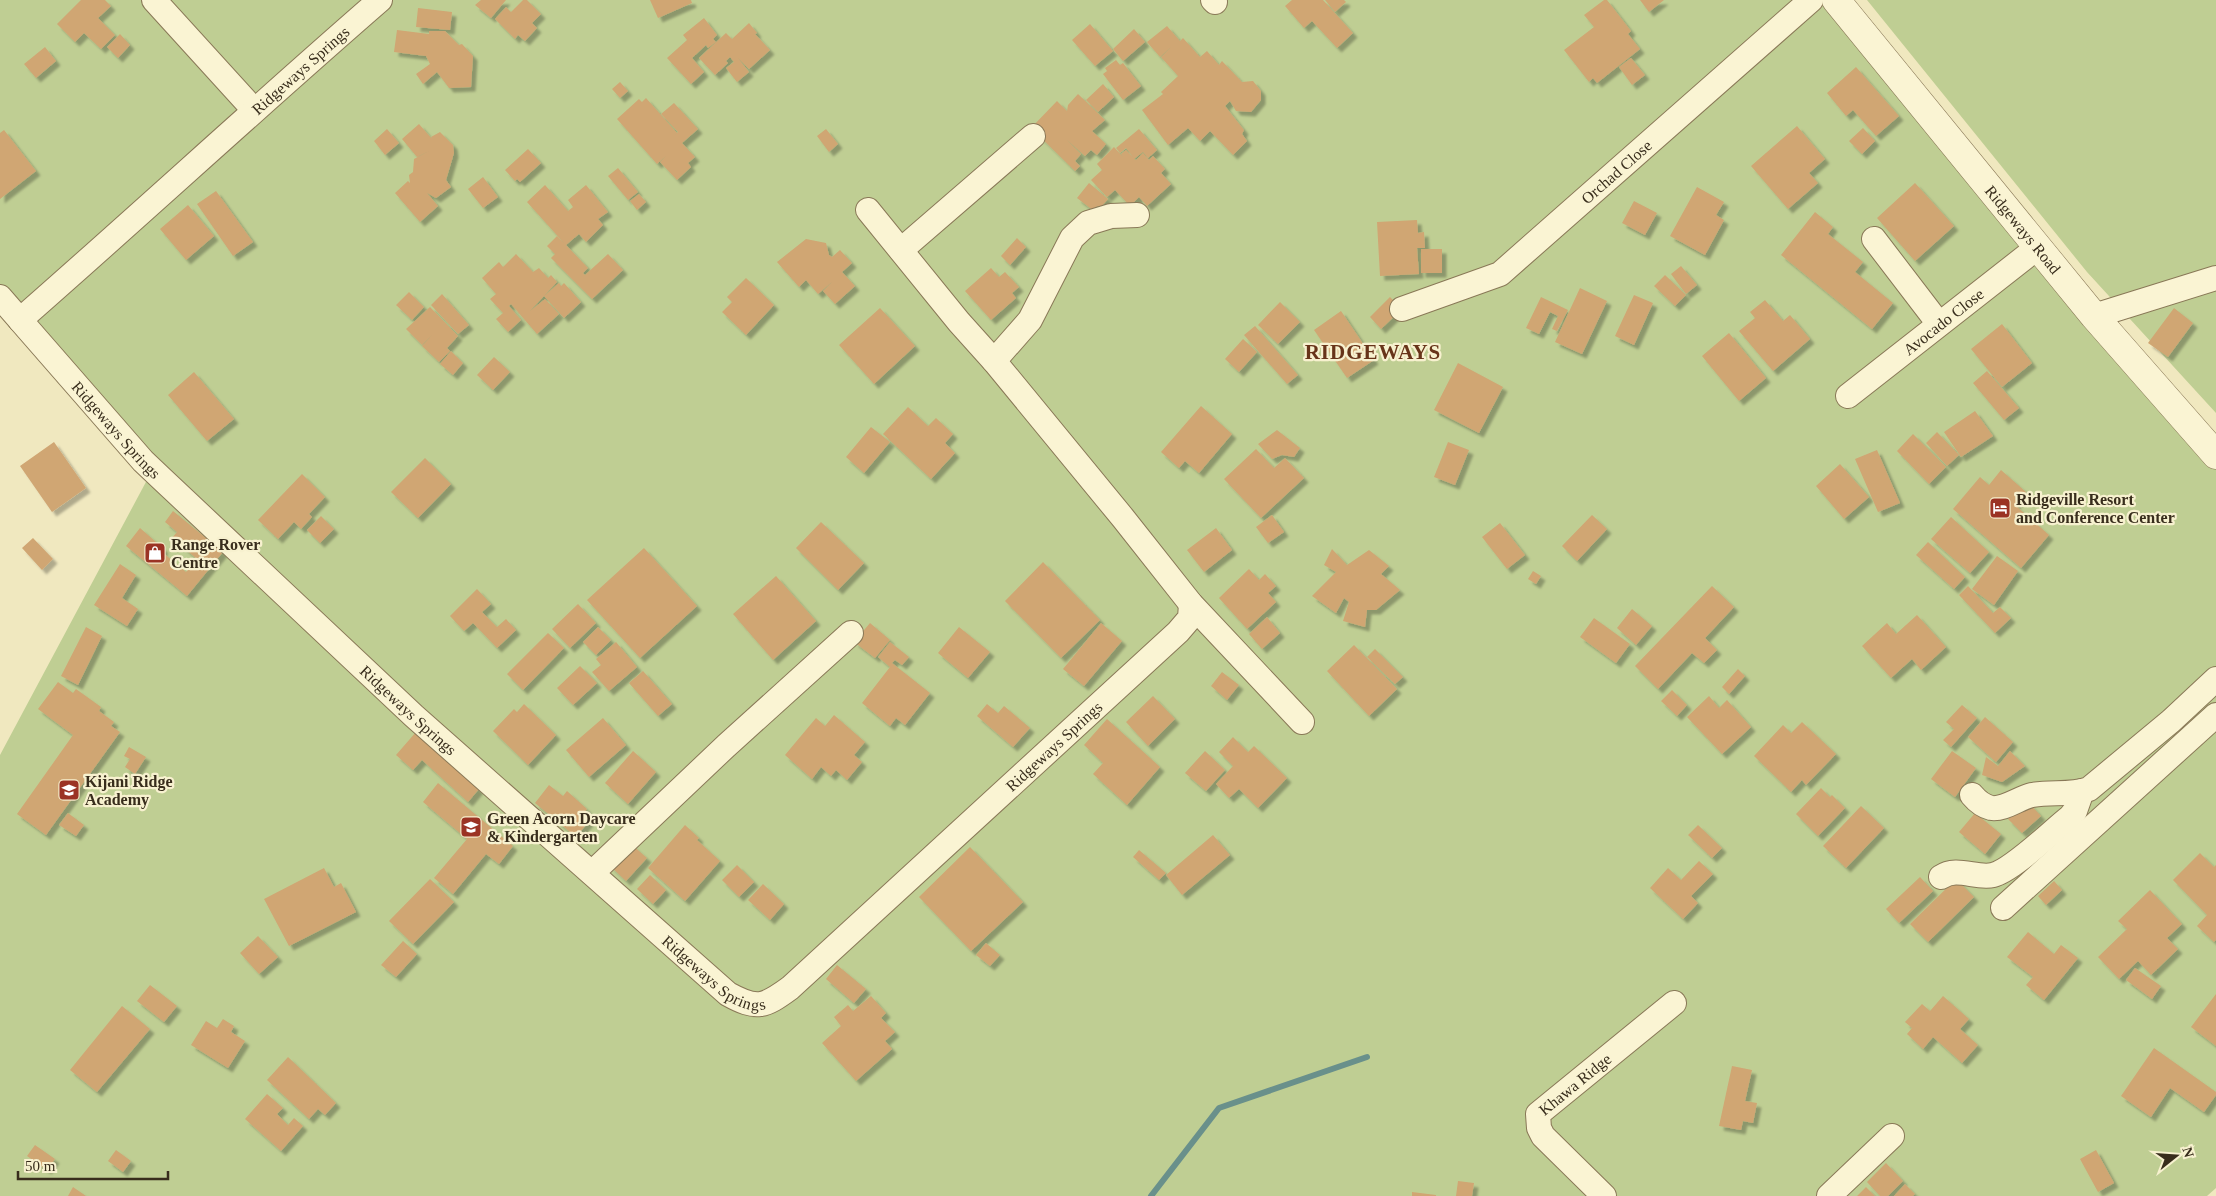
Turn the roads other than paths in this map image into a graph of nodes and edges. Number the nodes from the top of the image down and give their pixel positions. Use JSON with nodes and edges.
{"nodes":[{"id":1,"x":154,"y":0,"type":"edge"},
{"id":2,"x":380,"y":0,"type":"edge"},
{"id":3,"x":1811,"y":0,"type":"edge"},
{"id":4,"x":1836,"y":0,"type":"edge"},
{"id":5,"x":254,"y":110,"type":"junction"},
{"id":6,"x":1033,"y":136,"type":"dead end"},
{"id":7,"x":868,"y":210,"type":"dead end"},
{"id":8,"x":1137,"y":215,"type":"dead end"},
{"id":9,"x":1874,"y":239,"type":"dead end"},
{"id":10,"x":2038,"y":247,"type":"junction"},
{"id":11,"x":901,"y":250,"type":"junction"},
{"id":12,"x":2216,"y":278,"type":"edge"},
{"id":13,"x":0,"y":297,"type":"edge"},
{"id":14,"x":1402,"y":309,"type":"dead end"},
{"id":15,"x":2094,"y":316,"type":"junction"},
{"id":16,"x":20,"y":320,"type":"junction"},
{"id":17,"x":1939,"y":324,"type":"junction"},
{"id":18,"x":994,"y":361,"type":"junction"},
{"id":19,"x":1848,"y":396,"type":"dead end"},
{"id":20,"x":2216,"y":454,"type":"edge"},
{"id":21,"x":1191,"y":604,"type":"junction"},
{"id":22,"x":852,"y":633,"type":"dead end"},
{"id":23,"x":2216,"y":679,"type":"edge"},
{"id":24,"x":2216,"y":715,"type":"edge"},
{"id":25,"x":1302,"y":722,"type":"dead end"},
{"id":26,"x":2082,"y":792,"type":"junction"},
{"id":27,"x":1972,"y":795,"type":"dead end"},
{"id":28,"x":592,"y":873,"type":"junction"},
{"id":29,"x":1941,"y":877,"type":"dead end"},
{"id":30,"x":2003,"y":908,"type":"dead end"},
{"id":31,"x":1674,"y":1003,"type":"dead end"},
{"id":32,"x":1892,"y":1136,"type":"dead end"},
{"id":33,"x":1604,"y":1196,"type":"edge"},
{"id":34,"x":1828,"y":1196,"type":"edge"}],
"edges":[{"from":1,"to":5,"type":"street"},
{"from":2,"to":5,"type":"street","name":"Ridgeways Springs"},
{"from":3,"to":14,"type":"street","name":"Orchad Close"},
{"from":4,"to":10,"type":"street","name":"Ridgeways Road"},
{"from":5,"to":16,"type":"street","name":"Ridgeways Springs"},
{"from":6,"to":11,"type":"street"},
{"from":7,"to":11,"type":"street"},
{"from":8,"to":18,"type":"street"},
{"from":9,"to":17,"type":"street"},
{"from":10,"to":15,"type":"street","name":"Ridgeways Road"},
{"from":10,"to":17,"type":"street","name":"Avocado Close"},
{"from":11,"to":18,"type":"street"},
{"from":12,"to":15,"type":"street"},
{"from":13,"to":16,"type":"street","name":"Ridgeways Springs"},
{"from":15,"to":20,"type":"street","name":"Ridgeways Road"},
{"from":16,"to":28,"type":"street","name":"Ridgeways Springs"},
{"from":17,"to":19,"type":"street","name":"Avocado Close"},
{"from":18,"to":21,"type":"street"},
{"from":21,"to":25,"type":"street"},
{"from":21,"to":28,"type":"street","name":"Ridgeways Springs"},
{"from":22,"to":28,"type":"street"},
{"from":23,"to":26,"type":"street"},
{"from":24,"to":30,"type":"street"},
{"from":26,"to":27,"type":"street"},
{"from":26,"to":29,"type":"street"},
{"from":31,"to":33,"type":"street","name":"Khawa Ridge"},
{"from":32,"to":34,"type":"street"}]}
